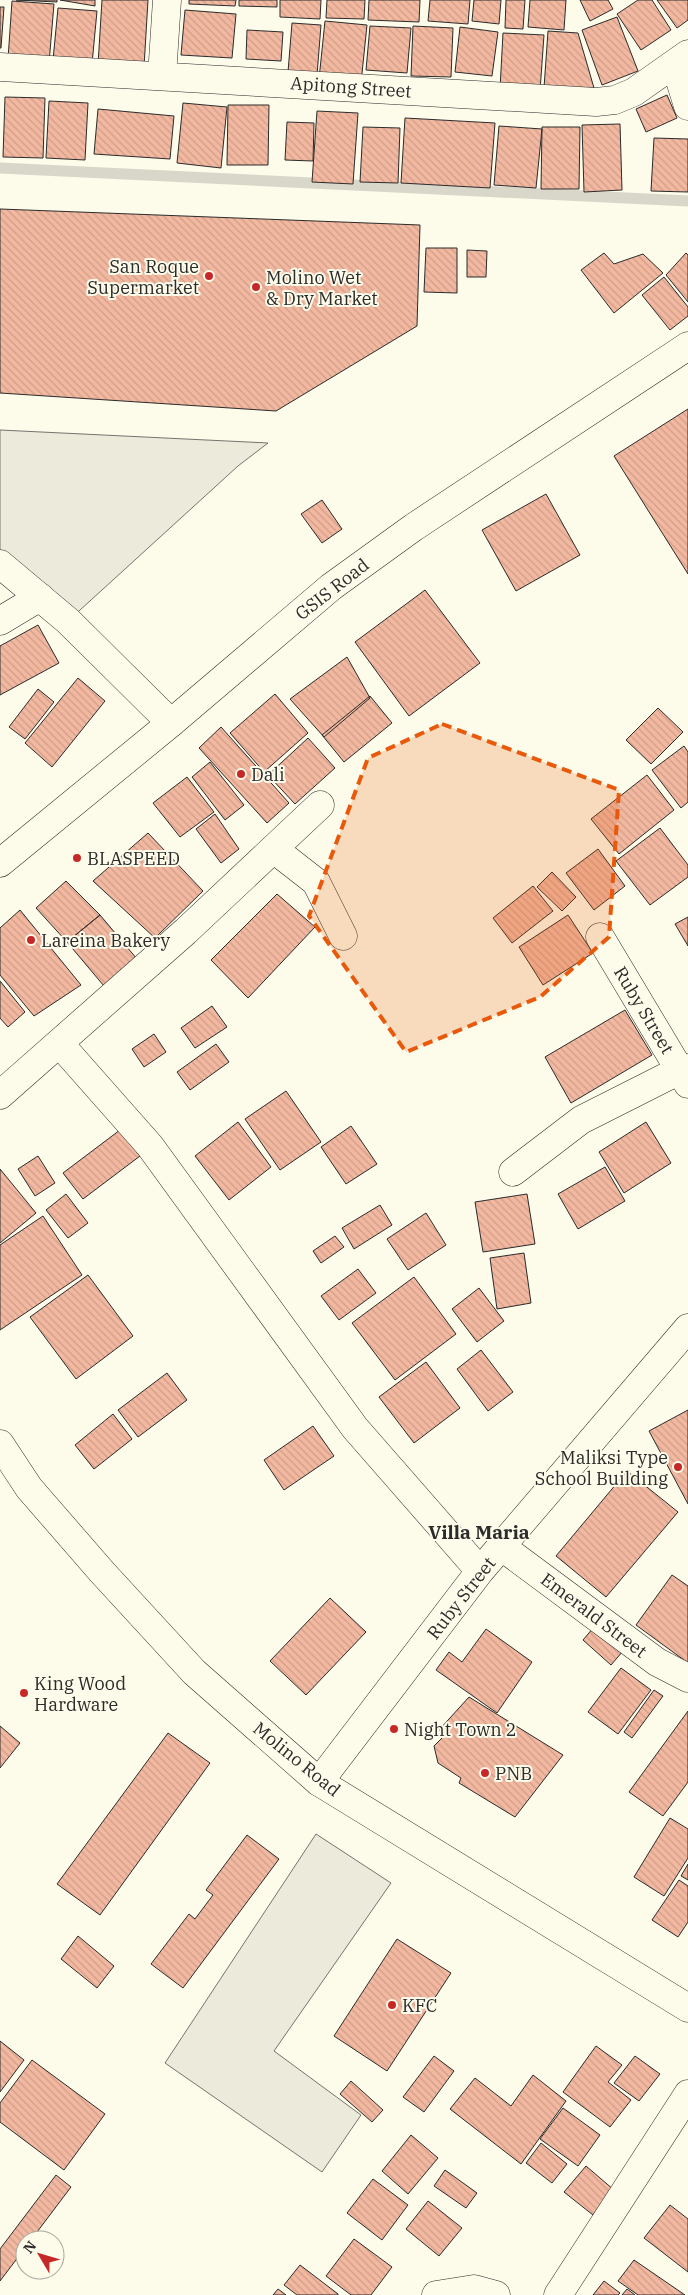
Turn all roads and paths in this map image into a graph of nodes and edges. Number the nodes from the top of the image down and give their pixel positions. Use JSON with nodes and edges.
{"nodes":[{"id":1,"x":167,"y":0,"type":"edge"},
{"id":2,"x":681,"y":59,"type":"edge"},
{"id":3,"x":0,"y":67,"type":"edge"},
{"id":4,"x":162,"y":76,"type":"junction"},
{"id":5,"x":688,"y":106,"type":"edge"},
{"id":6,"x":688,"y":346,"type":"edge"},
{"id":7,"x":0,"y":564,"type":"edge"},
{"id":8,"x":40,"y":597,"type":"junction"},
{"id":9,"x":0,"y":621,"type":"edge"},
{"id":10,"x":171,"y":723,"type":"junction"},
{"id":11,"x":320,"y":806,"type":"dead end"},
{"id":12,"x":275,"y":850,"type":"junction"},
{"id":13,"x":0,"y":863,"type":"edge"},
{"id":14,"x":343,"y":936,"type":"dead end"},
{"id":15,"x":600,"y":937,"type":"dead end"},
{"id":16,"x":59,"y":1044,"type":"junction"},
{"id":17,"x":685,"y":1074,"type":"edge"},
{"id":18,"x":0,"y":1095,"type":"edge"},
{"id":19,"x":513,"y":1172,"type":"dead end"},
{"id":20,"x":688,"y":1328,"type":"edge"},
{"id":21,"x":0,"y":1444,"type":"edge"},
{"id":22,"x":502,"y":1547,"type":"junction"},
{"id":23,"x":480,"y":1571,"type":"junction"},
{"id":24,"x":688,"y":1678,"type":"edge"},
{"id":25,"x":319,"y":1782,"type":"junction"},
{"id":26,"x":688,"y":2008,"type":"edge"},
{"id":27,"x":688,"y":2094,"type":"edge"},
{"id":28,"x":436,"y":2295,"type":"edge"},
{"id":29,"x":496,"y":2295,"type":"edge"},
{"id":30,"x":558,"y":2295,"type":"edge"}],
"edges":[{"from":1,"to":4,"type":"street"},
{"from":2,"to":4,"type":"street","name":"Apitong Street"},
{"from":2,"to":5,"type":"street"},
{"from":3,"to":4,"type":"street","name":"Apitong Street"},
{"from":6,"to":10,"type":"street","name":"GSIS Road"},
{"from":7,"to":8,"type":"street"},
{"from":8,"to":9,"type":"street"},
{"from":8,"to":10,"type":"street"},
{"from":10,"to":13,"type":"street","name":"GSIS Road"},
{"from":11,"to":12,"type":"street"},
{"from":12,"to":14,"type":"street"},
{"from":12,"to":16,"type":"street"},
{"from":15,"to":17,"type":"street","name":"Ruby Street"},
{"from":16,"to":18,"type":"street"},
{"from":16,"to":23,"type":"street"},
{"from":17,"to":19,"type":"street"},
{"from":20,"to":22,"type":"street","name":"Ruby Street"},
{"from":21,"to":25,"type":"street","name":"Molino Road"},
{"from":22,"to":23,"type":"street","name":"Ruby Street"},
{"from":22,"to":24,"type":"street","name":"Emerald Street"},
{"from":23,"to":25,"type":"street","name":"Ruby Street"},
{"from":25,"to":26,"type":"street","name":"Molino Road"},
{"from":27,"to":30,"type":"street"},
{"from":28,"to":29,"type":"street"}]}
